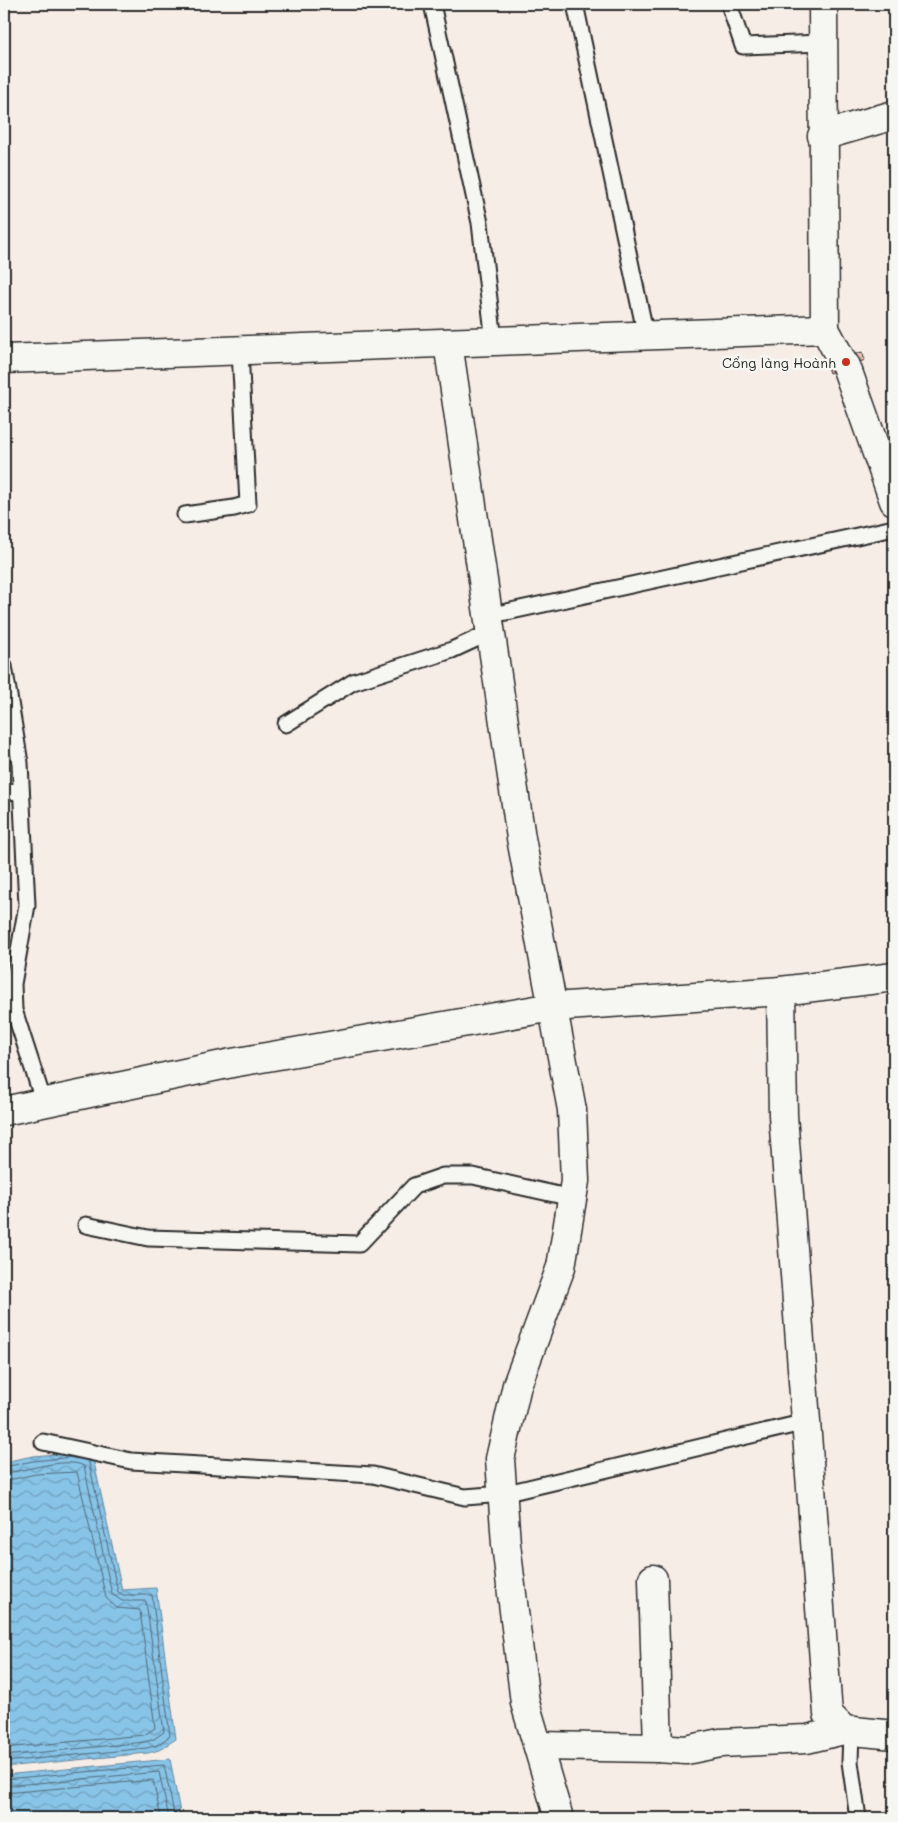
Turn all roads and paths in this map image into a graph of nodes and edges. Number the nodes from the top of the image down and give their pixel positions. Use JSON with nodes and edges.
{"nodes":[{"id":1,"x":432,"y":4,"type":"edge"},
{"id":2,"x":575,"y":4,"type":"edge"},
{"id":3,"x":729,"y":4,"type":"edge"},
{"id":4,"x":823,"y":4,"type":"edge"},
{"id":5,"x":822,"y":43,"type":"junction"},
{"id":6,"x":894,"y":114,"type":"edge"},
{"id":7,"x":822,"y":136,"type":"junction"},
{"id":8,"x":824,"y":329,"type":"junction"},
{"id":9,"x":646,"y":336,"type":"junction"},
{"id":10,"x":494,"y":341,"type":"junction"},
{"id":11,"x":448,"y":343,"type":"junction"},
{"id":12,"x":240,"y":351,"type":"junction"},
{"id":13,"x":4,"y":359,"type":"edge"},
{"id":14,"x":894,"y":501,"type":"edge"},
{"id":15,"x":185,"y":514,"type":"dead end"},
{"id":16,"x":894,"y":528,"type":"edge"},
{"id":17,"x":490,"y":624,"type":"junction"},
{"id":18,"x":4,"y":666,"type":"edge"},
{"id":19,"x":286,"y":724,"type":"dead end"},
{"id":20,"x":4,"y":792,"type":"edge"},
{"id":21,"x":22,"y":792,"type":"junction"},
{"id":22,"x":894,"y":977,"type":"edge"},
{"id":23,"x":781,"y":991,"type":"junction"},
{"id":24,"x":553,"y":1007,"type":"junction"},
{"id":25,"x":44,"y":1103,"type":"junction"},
{"id":26,"x":4,"y":1111,"type":"edge"},
{"id":27,"x":572,"y":1198,"type":"junction"},
{"id":28,"x":86,"y":1225,"type":"dead end"},
{"id":29,"x":806,"y":1422,"type":"junction"},
{"id":30,"x":43,"y":1442,"type":"dead end"},
{"id":31,"x":503,"y":1494,"type":"junction"},
{"id":32,"x":652,"y":1579,"type":"dead end"},
{"id":33,"x":847,"y":1730,"type":"junction"},
{"id":34,"x":894,"y":1736,"type":"edge"},
{"id":35,"x":538,"y":1746,"type":"junction"},
{"id":36,"x":658,"y":1748,"type":"junction"},
{"id":37,"x":559,"y":1818,"type":"edge"},
{"id":38,"x":858,"y":1818,"type":"edge"}],
"edges":[{"from":1,"to":10,"type":"lane"},
{"from":2,"to":9,"type":"lane"},
{"from":3,"to":5,"type":"lane"},
{"from":4,"to":5,"type":"street"},
{"from":5,"to":7,"type":"street"},
{"from":6,"to":7,"type":"street"},
{"from":7,"to":8,"type":"street"},
{"from":8,"to":9,"type":"street"},
{"from":8,"to":14,"type":"street"},
{"from":9,"to":10,"type":"street"},
{"from":10,"to":11,"type":"street"},
{"from":11,"to":12,"type":"street"},
{"from":11,"to":17,"type":"street"},
{"from":12,"to":13,"type":"street"},
{"from":12,"to":15,"type":"lane"},
{"from":16,"to":17,"type":"lane"},
{"from":17,"to":19,"type":"lane"},
{"from":17,"to":24,"type":"street"},
{"from":18,"to":21,"type":"lane"},
{"from":20,"to":21,"type":"lane"},
{"from":21,"to":25,"type":"lane"},
{"from":22,"to":23,"type":"street"},
{"from":23,"to":24,"type":"street"},
{"from":23,"to":29,"type":"street"},
{"from":24,"to":25,"type":"street"},
{"from":24,"to":27,"type":"street"},
{"from":25,"to":26,"type":"street"},
{"from":27,"to":28,"type":"lane"},
{"from":27,"to":31,"type":"street"},
{"from":29,"to":31,"type":"lane"},
{"from":29,"to":33,"type":"street"},
{"from":30,"to":31,"type":"lane"},
{"from":31,"to":35,"type":"street"},
{"from":32,"to":36,"type":"street"},
{"from":33,"to":34,"type":"street"},
{"from":33,"to":36,"type":"street"},
{"from":33,"to":38,"type":"lane"},
{"from":35,"to":36,"type":"street"},
{"from":35,"to":37,"type":"street"}]}
